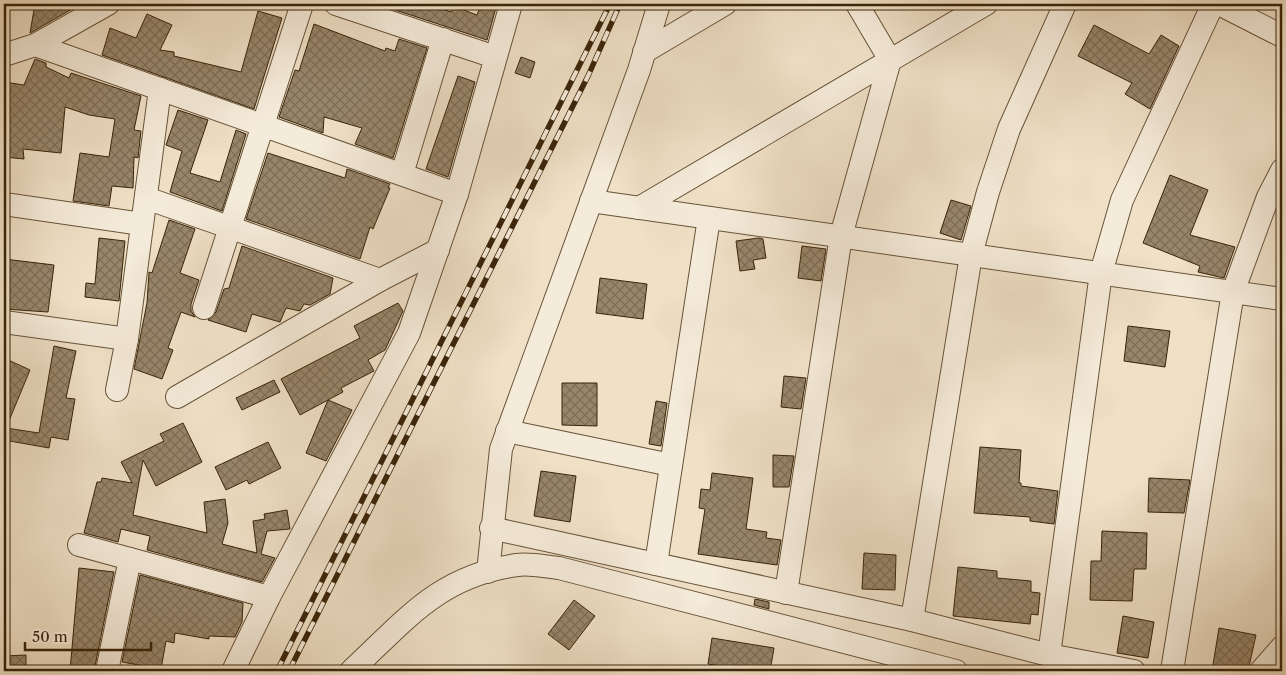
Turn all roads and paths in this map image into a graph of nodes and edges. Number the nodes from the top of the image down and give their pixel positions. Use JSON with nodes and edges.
{"nodes":[{"id":1,"x":108,"y":4,"type":"edge"},
{"id":2,"x":302,"y":4,"type":"edge"},
{"id":3,"x":336,"y":4,"type":"edge"},
{"id":4,"x":511,"y":4,"type":"edge"},
{"id":5,"x":660,"y":4,"type":"edge"},
{"id":6,"x":725,"y":4,"type":"edge"},
{"id":7,"x":857,"y":4,"type":"edge"},
{"id":8,"x":986,"y":4,"type":"edge"},
{"id":9,"x":1066,"y":4,"type":"edge"},
{"id":10,"x":1213,"y":4,"type":"edge"},
{"id":11,"x":1219,"y":4,"type":"edge"},
{"id":12,"x":86,"y":10,"type":"edge"},
{"id":13,"x":1282,"y":36,"type":"edge"},
{"id":14,"x":443,"y":39,"type":"junction"},
{"id":15,"x":35,"y":45,"type":"junction"},
{"id":16,"x":644,"y":52,"type":"junction"},
{"id":17,"x":4,"y":55,"type":"edge"},
{"id":18,"x":495,"y":56,"type":"junction"},
{"id":19,"x":890,"y":60,"type":"junction"},
{"id":20,"x":160,"y":89,"type":"junction"},
{"id":21,"x":263,"y":125,"type":"junction"},
{"id":22,"x":1282,"y":170,"type":"edge"},
{"id":23,"x":402,"y":174,"type":"junction"},
{"id":24,"x":457,"y":194,"type":"junction"},
{"id":25,"x":146,"y":198,"type":"junction"},
{"id":26,"x":591,"y":201,"type":"junction"},
{"id":27,"x":4,"y":204,"type":"edge"},
{"id":28,"x":639,"y":208,"type":"junction"},
{"id":29,"x":709,"y":218,"type":"junction"},
{"id":30,"x":142,"y":224,"type":"junction"},
{"id":31,"x":230,"y":228,"type":"junction"},
{"id":32,"x":841,"y":236,"type":"junction"},
{"id":33,"x":438,"y":250,"type":"junction"},
{"id":34,"x":971,"y":255,"type":"junction"},
{"id":35,"x":1101,"y":273,"type":"junction"},
{"id":36,"x":380,"y":280,"type":"junction"},
{"id":37,"x":1233,"y":292,"type":"junction"},
{"id":38,"x":1282,"y":299,"type":"edge"},
{"id":39,"x":204,"y":308,"type":"dead end"},
{"id":40,"x":4,"y":322,"type":"edge"},
{"id":41,"x":127,"y":339,"type":"junction"},
{"id":42,"x":117,"y":390,"type":"dead end"},
{"id":43,"x":177,"y":397,"type":"dead end"},
{"id":44,"x":507,"y":431,"type":"junction"},
{"id":45,"x":671,"y":465,"type":"junction"},
{"id":46,"x":492,"y":528,"type":"junction"},
{"id":47,"x":79,"y":545,"type":"dead end"},
{"id":48,"x":130,"y":559,"type":"junction"},
{"id":49,"x":656,"y":564,"type":"junction"},
{"id":50,"x":488,"y":572,"type":"junction"},
{"id":51,"x":786,"y":593,"type":"junction"},
{"id":52,"x":269,"y":597,"type":"junction"},
{"id":53,"x":912,"y":620,"type":"junction"},
{"id":54,"x":1282,"y":647,"type":"edge"},
{"id":55,"x":1049,"y":655,"type":"junction"},
{"id":56,"x":108,"y":671,"type":"edge"},
{"id":57,"x":233,"y":671,"type":"edge"},
{"id":58,"x":351,"y":671,"type":"edge"},
{"id":59,"x":956,"y":671,"type":"edge"},
{"id":60,"x":1134,"y":671,"type":"edge"},
{"id":61,"x":1172,"y":671,"type":"edge"},
{"id":62,"x":1261,"y":671,"type":"edge"}],
"edges":[{"from":1,"to":12,"type":"street"},
{"from":2,"to":21,"type":"street"},
{"from":3,"to":14,"type":"street"},
{"from":4,"to":18,"type":"street"},
{"from":5,"to":16,"type":"street"},
{"from":6,"to":16,"type":"street"},
{"from":7,"to":19,"type":"street"},
{"from":8,"to":19,"type":"street"},
{"from":9,"to":34,"type":"street"},
{"from":10,"to":35,"type":"street"},
{"from":11,"to":13,"type":"street"},
{"from":12,"to":15,"type":"street"},
{"from":14,"to":18,"type":"street"},
{"from":14,"to":23,"type":"street"},
{"from":15,"to":17,"type":"street"},
{"from":15,"to":20,"type":"street"},
{"from":16,"to":26,"type":"street"},
{"from":18,"to":24,"type":"street"},
{"from":19,"to":28,"type":"street"},
{"from":19,"to":32,"type":"street"},
{"from":20,"to":21,"type":"street"},
{"from":20,"to":25,"type":"street"},
{"from":21,"to":23,"type":"street"},
{"from":21,"to":31,"type":"street"},
{"from":22,"to":37,"type":"street"},
{"from":23,"to":24,"type":"street"},
{"from":24,"to":33,"type":"street"},
{"from":25,"to":30,"type":"street"},
{"from":25,"to":31,"type":"street"},
{"from":26,"to":28,"type":"street"},
{"from":26,"to":44,"type":"street"},
{"from":27,"to":30,"type":"street"},
{"from":28,"to":29,"type":"street"},
{"from":29,"to":32,"type":"street"},
{"from":29,"to":45,"type":"street"},
{"from":30,"to":41,"type":"street"},
{"from":31,"to":36,"type":"street"},
{"from":31,"to":39,"type":"street"},
{"from":32,"to":34,"type":"street"},
{"from":32,"to":51,"type":"street"},
{"from":33,"to":36,"type":"street"},
{"from":33,"to":52,"type":"street"},
{"from":34,"to":35,"type":"street"},
{"from":34,"to":53,"type":"street"},
{"from":35,"to":37,"type":"street"},
{"from":35,"to":55,"type":"street"},
{"from":36,"to":43,"type":"street"},
{"from":37,"to":38,"type":"street"},
{"from":37,"to":61,"type":"street"},
{"from":40,"to":41,"type":"street"},
{"from":41,"to":42,"type":"street"},
{"from":44,"to":45,"type":"street"},
{"from":44,"to":46,"type":"street"},
{"from":45,"to":49,"type":"street"},
{"from":46,"to":49,"type":"street"},
{"from":46,"to":50,"type":"street"},
{"from":47,"to":48,"type":"street"},
{"from":48,"to":52,"type":"street"},
{"from":48,"to":56,"type":"street"},
{"from":49,"to":51,"type":"street"},
{"from":50,"to":58,"type":"street"},
{"from":50,"to":59,"type":"street"},
{"from":51,"to":53,"type":"street"},
{"from":52,"to":57,"type":"street"},
{"from":53,"to":55,"type":"street"},
{"from":54,"to":62,"type":"street"},
{"from":55,"to":60,"type":"street"}]}
